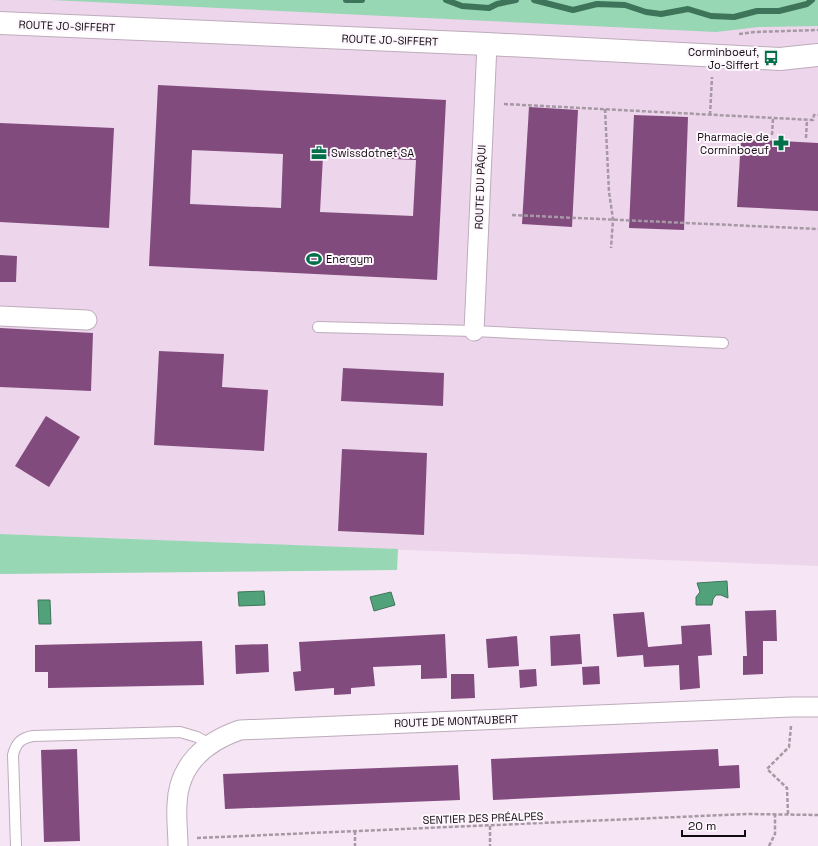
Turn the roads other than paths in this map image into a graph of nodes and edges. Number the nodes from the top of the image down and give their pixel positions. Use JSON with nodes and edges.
{"nodes":[{"id":1,"x":0,"y":23,"type":"edge"},
{"id":2,"x":487,"y":44,"type":"junction"},
{"id":3,"x":818,"y":55,"type":"edge"},
{"id":4,"x":780,"y":59,"type":"junction"},
{"id":5,"x":818,"y":67,"type":"edge"},
{"id":6,"x":0,"y":316,"type":"edge"},
{"id":7,"x":87,"y":320,"type":"dead end"},
{"id":8,"x":318,"y":327,"type":"dead end"},
{"id":9,"x":474,"y":330,"type":"junction"},
{"id":10,"x":723,"y":343,"type":"dead end"},
{"id":11,"x":818,"y":707,"type":"edge"},
{"id":12,"x":210,"y":744,"type":"junction"},
{"id":13,"x":184,"y":842,"type":"edge"},
{"id":14,"x":16,"y":846,"type":"edge"}],
"edges":[{"from":1,"to":2,"type":"street","name":"ROUTE JO-SIFFERT"},
{"from":2,"to":4,"type":"street","name":"ROUTE JO-SIFFERT"},
{"from":2,"to":9,"type":"street","name":"ROUTE DU PÂQUI"},
{"from":3,"to":4,"type":"street","name":"ROUTE JO-SIFFERT"},
{"from":4,"to":5,"type":"street","name":"ROUTE JO-SIFFERT"},
{"from":6,"to":7,"type":"street"},
{"from":8,"to":9,"type":"lane"},
{"from":9,"to":10,"type":"lane"},
{"from":11,"to":12,"type":"street","name":"ROUTE DE MONTAUBERT"},
{"from":12,"to":13,"type":"street","name":"ROUTE DE MONTAUBERT"},
{"from":12,"to":14,"type":"lane"}]}
